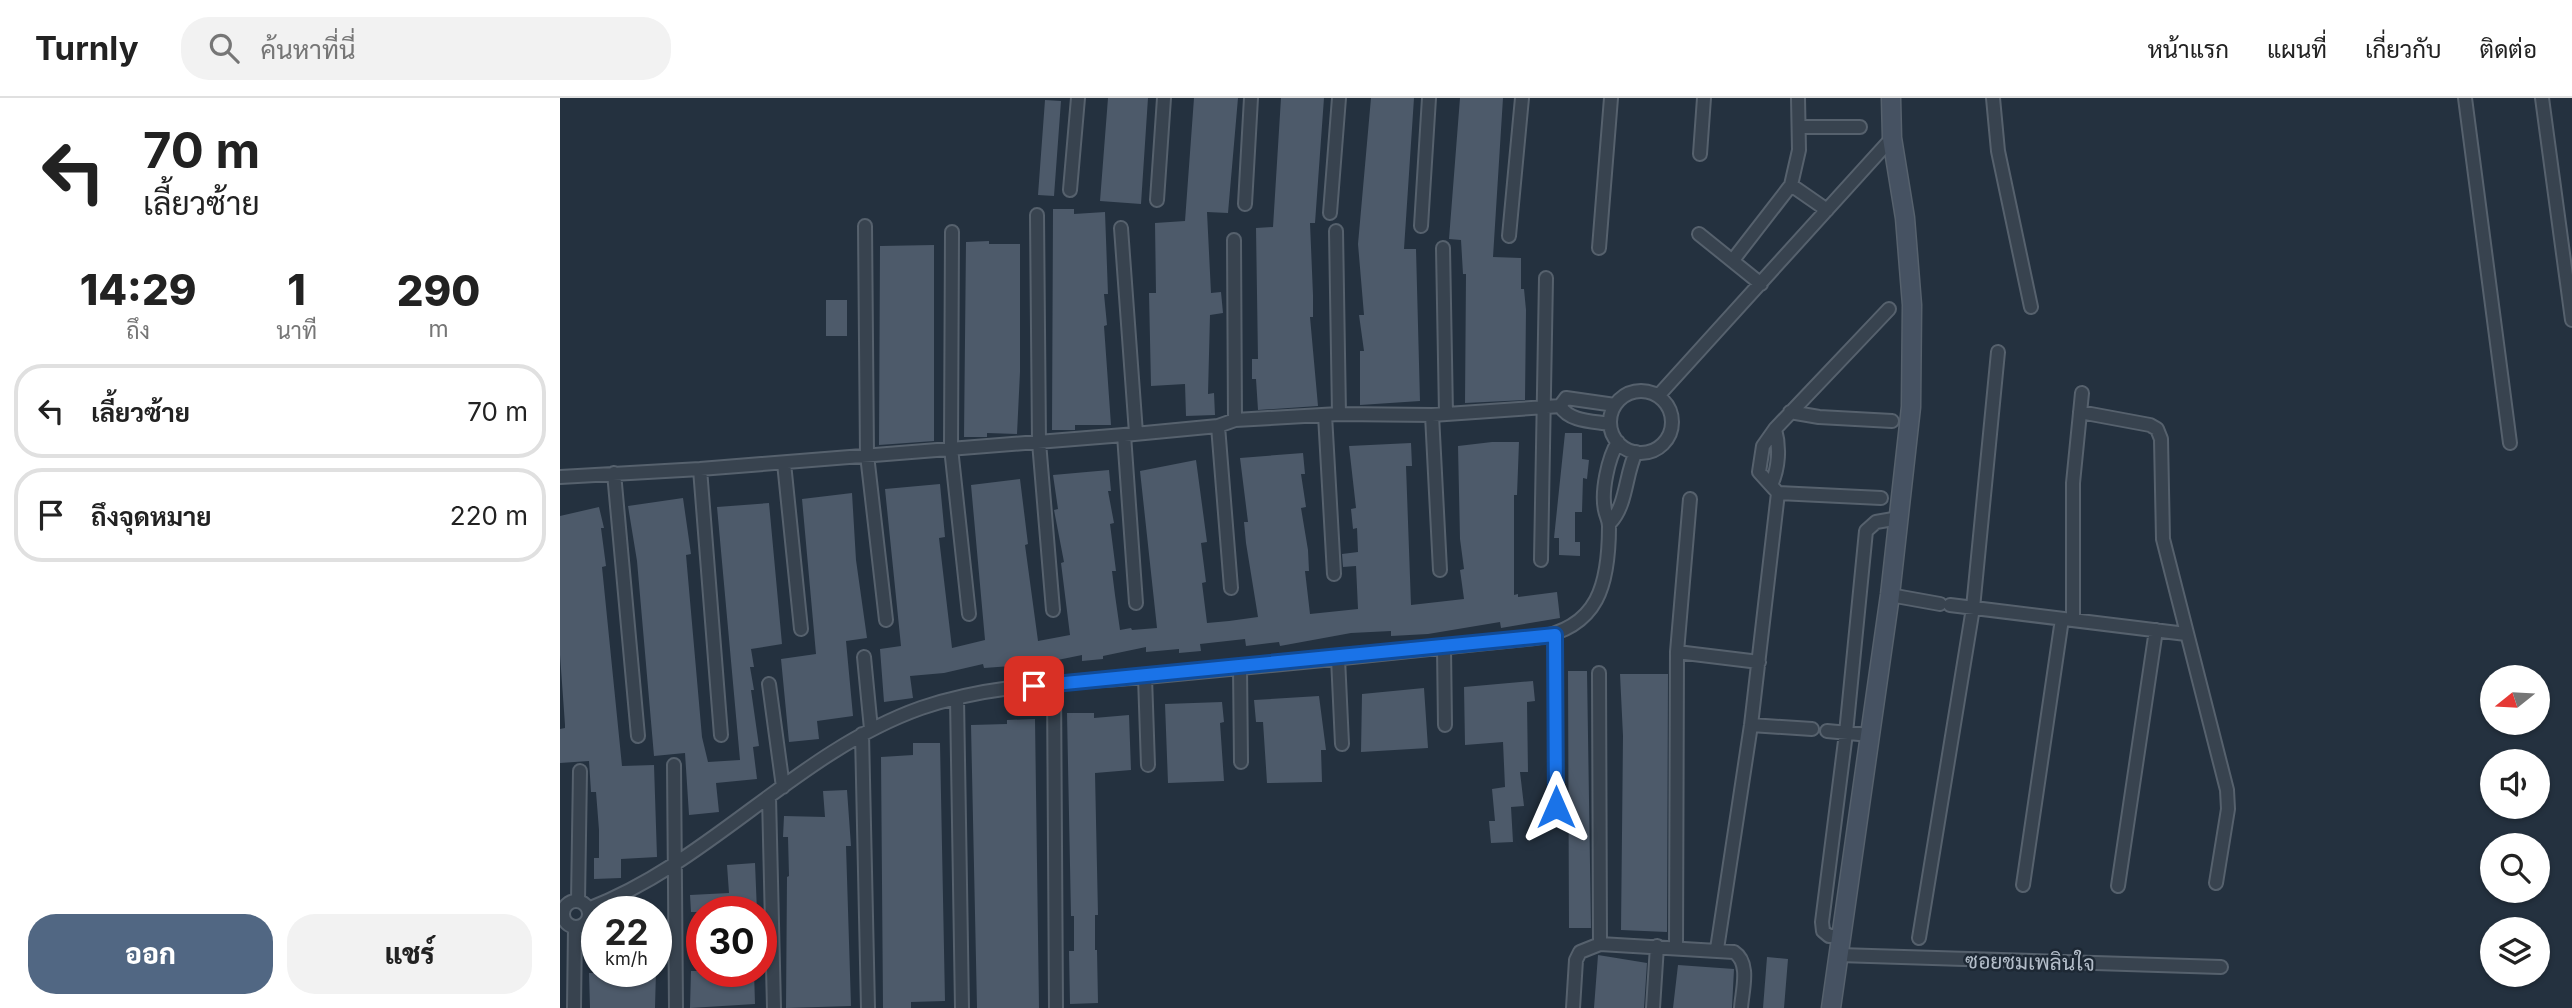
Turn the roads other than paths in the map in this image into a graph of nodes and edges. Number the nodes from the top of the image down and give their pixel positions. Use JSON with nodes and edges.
{"nodes":[{"id":1,"x":1077,"y":98,"type":"edge"},
{"id":2,"x":1164,"y":98,"type":"edge"},
{"id":3,"x":1251,"y":98,"type":"edge"},
{"id":4,"x":1339,"y":98,"type":"edge"},
{"id":5,"x":1429,"y":98,"type":"edge"},
{"id":6,"x":1522,"y":98,"type":"edge"},
{"id":7,"x":1611,"y":98,"type":"edge"},
{"id":8,"x":1704,"y":98,"type":"edge"},
{"id":9,"x":1798,"y":98,"type":"edge"},
{"id":10,"x":1891,"y":98,"type":"edge"},
{"id":11,"x":1993,"y":98,"type":"edge"},
{"id":12,"x":2465,"y":98,"type":"edge"},
{"id":13,"x":2542,"y":98,"type":"edge"},
{"id":14,"x":1800,"y":127,"type":"junction"},
{"id":15,"x":1860,"y":127,"type":"dead end"},
{"id":16,"x":1892,"y":138,"type":"junction"},
{"id":17,"x":1700,"y":154,"type":"dead end"},
{"id":18,"x":1791,"y":184,"type":"junction"},
{"id":19,"x":1070,"y":190,"type":"dead end"},
{"id":20,"x":1157,"y":200,"type":"dead end"},
{"id":21,"x":1245,"y":204,"type":"dead end"},
{"id":22,"x":1827,"y":210,"type":"junction"},
{"id":23,"x":1330,"y":213,"type":"dead end"},
{"id":24,"x":1037,"y":215,"type":"dead end"},
{"id":25,"x":865,"y":226,"type":"dead end"},
{"id":26,"x":1421,"y":226,"type":"dead end"},
{"id":27,"x":1121,"y":228,"type":"dead end"},
{"id":28,"x":1336,"y":231,"type":"dead end"},
{"id":29,"x":952,"y":232,"type":"dead end"},
{"id":30,"x":1699,"y":234,"type":"dead end"},
{"id":31,"x":1509,"y":236,"type":"dead end"},
{"id":32,"x":1234,"y":240,"type":"dead end"},
{"id":33,"x":1443,"y":248,"type":"dead end"},
{"id":34,"x":1599,"y":248,"type":"dead end"},
{"id":35,"x":1733,"y":260,"type":"junction"},
{"id":36,"x":1546,"y":278,"type":"dead end"},
{"id":37,"x":1761,"y":284,"type":"junction"},
{"id":38,"x":2031,"y":307,"type":"dead end"},
{"id":39,"x":1889,"y":309,"type":"dead end"},
{"id":40,"x":2572,"y":320,"type":"edge"},
{"id":41,"x":1998,"y":352,"type":"dead end"},
{"id":42,"x":2082,"y":393,"type":"dead end"},
{"id":43,"x":1658,"y":396,"type":"junction"},
{"id":44,"x":1615,"y":405,"type":"junction"},
{"id":45,"x":1560,"y":406,"type":"junction"},
{"id":46,"x":1546,"y":407,"type":"junction"},
{"id":47,"x":1790,"y":412,"type":"junction"},
{"id":48,"x":2080,"y":412,"type":"junction"},
{"id":49,"x":1339,"y":414,"type":"junction"},
{"id":50,"x":1446,"y":414,"type":"junction"},
{"id":51,"x":1325,"y":415,"type":"junction"},
{"id":52,"x":1432,"y":415,"type":"junction"},
{"id":53,"x":1236,"y":421,"type":"junction"},
{"id":54,"x":1892,"y":421,"type":"dead end"},
{"id":55,"x":1610,"y":424,"type":"junction"},
{"id":56,"x":1218,"y":426,"type":"junction"},
{"id":57,"x":1775,"y":429,"type":"junction"},
{"id":58,"x":1130,"y":434,"type":"junction"},
{"id":59,"x":1039,"y":442,"type":"junction"},
{"id":60,"x":1618,"y":442,"type":"junction"},
{"id":61,"x":2510,"y":443,"type":"dead end"},
{"id":62,"x":951,"y":448,"type":"junction"},
{"id":63,"x":1636,"y":452,"type":"junction"},
{"id":64,"x":867,"y":455,"type":"junction"},
{"id":65,"x":784,"y":463,"type":"junction"},
{"id":66,"x":700,"y":469,"type":"junction"},
{"id":67,"x":614,"y":473,"type":"junction"},
{"id":68,"x":560,"y":477,"type":"edge"},
{"id":69,"x":1774,"y":489,"type":"junction"},
{"id":70,"x":1881,"y":498,"type":"dead end"},
{"id":71,"x":1690,"y":499,"type":"dead end"},
{"id":72,"x":1899,"y":518,"type":"junction"},
{"id":73,"x":1610,"y":523,"type":"junction"},
{"id":74,"x":1541,"y":560,"type":"dead end"},
{"id":75,"x":1440,"y":570,"type":"dead end"},
{"id":76,"x":1334,"y":574,"type":"dead end"},
{"id":77,"x":1231,"y":588,"type":"dead end"},
{"id":78,"x":1897,"y":597,"type":"junction"},
{"id":79,"x":1136,"y":603,"type":"dead end"},
{"id":80,"x":1973,"y":608,"type":"junction"},
{"id":81,"x":1053,"y":610,"type":"dead end"},
{"id":82,"x":970,"y":614,"type":"dead end"},
{"id":83,"x":2068,"y":619,"type":"junction"},
{"id":84,"x":886,"y":620,"type":"dead end"},
{"id":85,"x":801,"y":629,"type":"dead end"},
{"id":86,"x":2156,"y":630,"type":"junction"},
{"id":87,"x":2186,"y":634,"type":"junction"},
{"id":88,"x":1555,"y":635,"type":"junction"},
{"id":89,"x":1444,"y":648,"type":"junction"},
{"id":90,"x":1677,"y":652,"type":"junction"},
{"id":91,"x":864,"y":657,"type":"dead end"},
{"id":92,"x":1338,"y":658,"type":"junction"},
{"id":93,"x":1759,"y":662,"type":"junction"},
{"id":94,"x":1240,"y":667,"type":"junction"},
{"id":95,"x":1599,"y":673,"type":"dead end"},
{"id":96,"x":1145,"y":677,"type":"junction"},
{"id":97,"x":1054,"y":683,"type":"junction"},
{"id":98,"x":769,"y":684,"type":"dead end"},
{"id":99,"x":957,"y":698,"type":"junction"},
{"id":100,"x":1446,"y":725,"type":"dead end"},
{"id":101,"x":1751,"y":725,"type":"junction"},
{"id":102,"x":1812,"y":729,"type":"dead end"},
{"id":103,"x":1827,"y":731,"type":"dead end"},
{"id":104,"x":866,"y":732,"type":"junction"},
{"id":105,"x":1846,"y":733,"type":"junction"},
{"id":106,"x":721,"y":735,"type":"dead end"},
{"id":107,"x":1870,"y":735,"type":"junction"},
{"id":108,"x":638,"y":736,"type":"dead end"},
{"id":109,"x":1342,"y":744,"type":"dead end"},
{"id":110,"x":1241,"y":762,"type":"dead end"},
{"id":111,"x":674,"y":765,"type":"dead end"},
{"id":112,"x":1147,"y":765,"type":"dead end"},
{"id":113,"x":580,"y":771,"type":"dead end"},
{"id":114,"x":783,"y":787,"type":"junction"},
{"id":115,"x":769,"y":797,"type":"junction"},
{"id":116,"x":1556,"y":807,"type":"dead end"},
{"id":117,"x":675,"y":867,"type":"junction"},
{"id":118,"x":2216,"y":883,"type":"dead end"},
{"id":119,"x":2023,"y":885,"type":"dead end"},
{"id":120,"x":2118,"y":886,"type":"dead end"},
{"id":121,"x":583,"y":896,"type":"edge"},
{"id":122,"x":621,"y":896,"type":"edge"},
{"id":123,"x":581,"y":905,"type":"edge"},
{"id":124,"x":566,"y":922,"type":"edge"},
{"id":125,"x":1843,"y":936,"type":"junction"},
{"id":126,"x":1919,"y":938,"type":"dead end"},
{"id":127,"x":1600,"y":944,"type":"junction"},
{"id":128,"x":1657,"y":946,"type":"junction"},
{"id":129,"x":1676,"y":947,"type":"junction"},
{"id":130,"x":1717,"y":949,"type":"junction"},
{"id":131,"x":1839,"y":955,"type":"junction"},
{"id":132,"x":2221,"y":967,"type":"dead end"},
{"id":133,"x":574,"y":1008,"type":"edge"},
{"id":134,"x":676,"y":1008,"type":"edge"},
{"id":135,"x":774,"y":1008,"type":"edge"},
{"id":136,"x":868,"y":1008,"type":"edge"},
{"id":137,"x":962,"y":1008,"type":"edge"},
{"id":138,"x":1056,"y":1008,"type":"edge"},
{"id":139,"x":1573,"y":1008,"type":"edge"},
{"id":140,"x":1653,"y":1008,"type":"edge"},
{"id":141,"x":1741,"y":1008,"type":"edge"},
{"id":142,"x":1831,"y":1008,"type":"edge"}],
"edges":[{"from":1,"to":19,"type":"street"},
{"from":2,"to":20,"type":"street"},
{"from":3,"to":21,"type":"street"},
{"from":4,"to":23,"type":"street"},
{"from":5,"to":26,"type":"street"},
{"from":6,"to":31,"type":"street"},
{"from":7,"to":34,"type":"street"},
{"from":8,"to":17,"type":"street"},
{"from":9,"to":14,"type":"street"},
{"from":10,"to":16,"type":"street"},
{"from":11,"to":38,"type":"street"},
{"from":12,"to":61,"type":"street"},
{"from":13,"to":40,"type":"street"},
{"from":14,"to":15,"type":"street"},
{"from":14,"to":18,"type":"street"},
{"from":16,"to":22,"type":"street"},
{"from":16,"to":72,"type":"street"},
{"from":18,"to":22,"type":"street"},
{"from":18,"to":35,"type":"street"},
{"from":22,"to":37,"type":"street"},
{"from":24,"to":59,"type":"street"},
{"from":25,"to":64,"type":"street"},
{"from":27,"to":58,"type":"street"},
{"from":28,"to":49,"type":"street"},
{"from":29,"to":62,"type":"street"},
{"from":30,"to":35,"type":"street"},
{"from":32,"to":53,"type":"street"},
{"from":33,"to":50,"type":"street"},
{"from":35,"to":37,"type":"street"},
{"from":36,"to":46,"type":"street"},
{"from":37,"to":43,"type":"street"},
{"from":39,"to":47,"type":"street"},
{"from":41,"to":80,"type":"street"},
{"from":42,"to":48,"type":"street"},
{"from":43,"to":44,"type":"street"},
{"from":43,"to":63,"type":"street"},
{"from":44,"to":45,"type":"street"},
{"from":44,"to":55,"type":"street"},
{"from":45,"to":46,"type":"street"},
{"from":45,"to":55,"type":"street"},
{"from":46,"to":50,"type":"street"},
{"from":46,"to":74,"type":"street"},
{"from":47,"to":54,"type":"street"},
{"from":47,"to":57,"type":"street"},
{"from":48,"to":83,"type":"street"},
{"from":48,"to":87,"type":"street"},
{"from":49,"to":51,"type":"street"},
{"from":49,"to":52,"type":"street"},
{"from":50,"to":52,"type":"street"},
{"from":51,"to":53,"type":"street"},
{"from":51,"to":76,"type":"street"},
{"from":52,"to":75,"type":"street"},
{"from":53,"to":56,"type":"street"},
{"from":55,"to":60,"type":"street"},
{"from":56,"to":58,"type":"street"},
{"from":56,"to":77,"type":"street"},
{"from":57,"to":69,"type":"street"},
{"from":57,"to":69,"type":"street"},
{"from":58,"to":59,"type":"street"},
{"from":58,"to":79,"type":"street"},
{"from":59,"to":62,"type":"street"},
{"from":59,"to":81,"type":"street"},
{"from":60,"to":63,"type":"street"},
{"from":60,"to":73,"type":"street"},
{"from":62,"to":64,"type":"street"},
{"from":62,"to":82,"type":"street"},
{"from":63,"to":73,"type":"street"},
{"from":64,"to":65,"type":"street"},
{"from":64,"to":84,"type":"street"},
{"from":65,"to":66,"type":"street"},
{"from":65,"to":85,"type":"street"},
{"from":66,"to":67,"type":"street"},
{"from":66,"to":106,"type":"street"},
{"from":67,"to":68,"type":"street"},
{"from":67,"to":108,"type":"street"},
{"from":69,"to":70,"type":"street"},
{"from":69,"to":93,"type":"street"},
{"from":71,"to":90,"type":"street"},
{"from":72,"to":78,"type":"street"},
{"from":72,"to":105,"type":"street"},
{"from":73,"to":88,"type":"street"},
{"from":78,"to":80,"type":"street"},
{"from":78,"to":107,"type":"street"},
{"from":80,"to":83,"type":"street"},
{"from":80,"to":126,"type":"street"},
{"from":83,"to":86,"type":"street"},
{"from":83,"to":119,"type":"street"},
{"from":86,"to":87,"type":"street"},
{"from":86,"to":120,"type":"street"},
{"from":87,"to":118,"type":"street"},
{"from":88,"to":89,"type":"street"},
{"from":88,"to":116,"type":"street"},
{"from":89,"to":92,"type":"street"},
{"from":89,"to":100,"type":"street"},
{"from":90,"to":93,"type":"street"},
{"from":90,"to":129,"type":"street"},
{"from":91,"to":104,"type":"street"},
{"from":92,"to":94,"type":"street"},
{"from":92,"to":109,"type":"street"},
{"from":93,"to":101,"type":"street"},
{"from":94,"to":96,"type":"street"},
{"from":94,"to":110,"type":"street"},
{"from":95,"to":127,"type":"street"},
{"from":96,"to":97,"type":"street"},
{"from":96,"to":112,"type":"street"},
{"from":97,"to":99,"type":"street"},
{"from":97,"to":138,"type":"street"},
{"from":98,"to":114,"type":"street"},
{"from":99,"to":104,"type":"street"},
{"from":99,"to":137,"type":"street"},
{"from":101,"to":102,"type":"street"},
{"from":101,"to":130,"type":"street"},
{"from":103,"to":105,"type":"street"},
{"from":104,"to":114,"type":"street"},
{"from":104,"to":136,"type":"street"},
{"from":105,"to":107,"type":"street"},
{"from":105,"to":125,"type":"street"},
{"from":107,"to":125,"type":"street"},
{"from":111,"to":117,"type":"street"},
{"from":113,"to":121,"type":"street"},
{"from":114,"to":115,"type":"street"},
{"from":115,"to":117,"type":"street"},
{"from":115,"to":135,"type":"street"},
{"from":117,"to":122,"type":"street"},
{"from":117,"to":134,"type":"street"},
{"from":123,"to":124,"type":"street"},
{"from":124,"to":133,"type":"street"},
{"from":125,"to":131,"type":"street"},
{"from":127,"to":128,"type":"street"},
{"from":127,"to":139,"type":"street"},
{"from":128,"to":129,"type":"street"},
{"from":128,"to":140,"type":"street"},
{"from":129,"to":130,"type":"street"},
{"from":130,"to":141,"type":"street"},
{"from":131,"to":132,"type":"street","name":"ซอยชมเพลินใจ"},
{"from":131,"to":142,"type":"street"}]}
